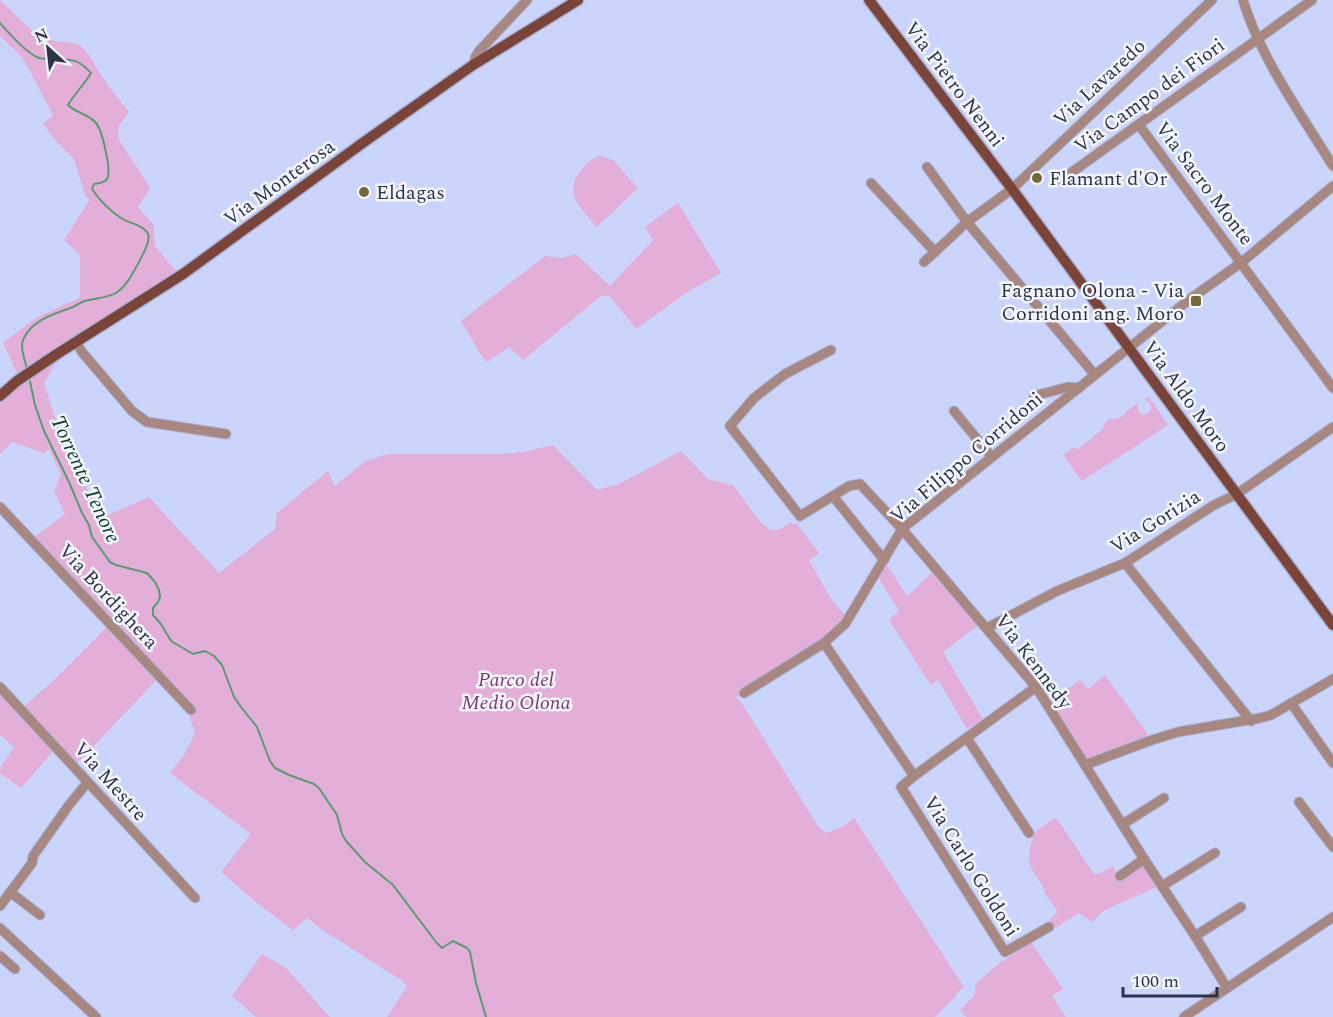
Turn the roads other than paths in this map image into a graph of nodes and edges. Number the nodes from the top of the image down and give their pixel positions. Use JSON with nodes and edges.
{"nodes":[{"id":1,"x":527,"y":0,"type":"edge"},
{"id":2,"x":578,"y":0,"type":"edge"},
{"id":3,"x":869,"y":0,"type":"edge"},
{"id":4,"x":1212,"y":0,"type":"edge"},
{"id":5,"x":1243,"y":0,"type":"edge"},
{"id":6,"x":1312,"y":0,"type":"edge"},
{"id":7,"x":1258,"y":39,"type":"junction"},
{"id":8,"x":473,"y":65,"type":"junction"},
{"id":9,"x":1139,"y":125,"type":"junction"},
{"id":10,"x":1333,"y":166,"type":"edge"},
{"id":11,"x":927,"y":168,"type":"dead end"},
{"id":12,"x":1061,"y":180,"type":"dead end"},
{"id":13,"x":871,"y":183,"type":"dead end"},
{"id":14,"x":1333,"y":186,"type":"edge"},
{"id":15,"x":1012,"y":189,"type":"junction"},
{"id":16,"x":967,"y":222,"type":"junction"},
{"id":17,"x":935,"y":252,"type":"junction"},
{"id":18,"x":924,"y":262,"type":"dead end"},
{"id":19,"x":1242,"y":262,"type":"junction"},
{"id":20,"x":76,"y":342,"type":"junction"},
{"id":21,"x":1129,"y":348,"type":"junction"},
{"id":22,"x":831,"y":350,"type":"dead end"},
{"id":23,"x":1095,"y":375,"type":"junction"},
{"id":24,"x":1079,"y":388,"type":"junction"},
{"id":25,"x":1333,"y":388,"type":"edge"},
{"id":26,"x":1,"y":393,"type":"edge"},
{"id":27,"x":1034,"y":396,"type":"dead end"},
{"id":28,"x":954,"y":411,"type":"dead end"},
{"id":29,"x":1333,"y":428,"type":"edge"},
{"id":30,"x":226,"y":434,"type":"dead end"},
{"id":31,"x":992,"y":457,"type":"junction"},
{"id":32,"x":1237,"y":494,"type":"junction"},
{"id":33,"x":833,"y":496,"type":"junction"},
{"id":34,"x":0,"y":507,"type":"edge"},
{"id":35,"x":902,"y":529,"type":"junction"},
{"id":36,"x":884,"y":560,"type":"junction"},
{"id":37,"x":1125,"y":563,"type":"junction"},
{"id":38,"x":1333,"y":625,"type":"edge"},
{"id":39,"x":987,"y":628,"type":"junction"},
{"id":40,"x":824,"y":643,"type":"junction"},
{"id":41,"x":1333,"y":680,"type":"edge"},
{"id":42,"x":0,"y":687,"type":"edge"},
{"id":43,"x":1036,"y":687,"type":"junction"},
{"id":44,"x":744,"y":693,"type":"dead end"},
{"id":45,"x":1291,"y":703,"type":"junction"},
{"id":46,"x":191,"y":710,"type":"dead end"},
{"id":47,"x":1251,"y":721,"type":"junction"},
{"id":48,"x":967,"y":738,"type":"junction"},
{"id":49,"x":1333,"y":763,"type":"edge"},
{"id":50,"x":1085,"y":765,"type":"junction"},
{"id":51,"x":914,"y":776,"type":"junction"},
{"id":52,"x":87,"y":783,"type":"junction"},
{"id":53,"x":1164,"y":798,"type":"dead end"},
{"id":54,"x":1299,"y":802,"type":"dead end"},
{"id":55,"x":1123,"y":824,"type":"junction"},
{"id":56,"x":1029,"y":833,"type":"dead end"},
{"id":57,"x":1333,"y":848,"type":"edge"},
{"id":58,"x":1215,"y":854,"type":"dead end"},
{"id":59,"x":1144,"y":859,"type":"junction"},
{"id":60,"x":1120,"y":876,"type":"dead end"},
{"id":61,"x":1162,"y":886,"type":"junction"},
{"id":62,"x":10,"y":892,"type":"junction"},
{"id":63,"x":195,"y":898,"type":"dead end"},
{"id":64,"x":0,"y":906,"type":"edge"},
{"id":65,"x":1241,"y":907,"type":"dead end"},
{"id":66,"x":40,"y":915,"type":"dead end"},
{"id":67,"x":1333,"y":917,"type":"edge"},
{"id":68,"x":1049,"y":927,"type":"dead end"},
{"id":69,"x":0,"y":928,"type":"edge"},
{"id":70,"x":1195,"y":936,"type":"junction"},
{"id":71,"x":0,"y":957,"type":"edge"},
{"id":72,"x":15,"y":969,"type":"dead end"},
{"id":73,"x":1227,"y":988,"type":"junction"},
{"id":74,"x":96,"y":1017,"type":"edge"},
{"id":75,"x":1184,"y":1017,"type":"edge"}],
"edges":[{"from":1,"to":8,"type":"street"},
{"from":2,"to":8,"type":"main road","name":"Via Monterosa"},
{"from":3,"to":15,"type":"main road","name":"Via Pietro Nenni"},
{"from":4,"to":15,"type":"street","name":"Via Lavaredo"},
{"from":5,"to":7,"type":"street"},
{"from":6,"to":7,"type":"street","name":"Via Campo dei Fiori"},
{"from":7,"to":9,"type":"street","name":"Via Campo dei Fiori"},
{"from":7,"to":10,"type":"street"},
{"from":8,"to":20,"type":"main road","name":"Via Monterosa"},
{"from":9,"to":12,"type":"street","name":"Via Campo dei Fiori"},
{"from":9,"to":19,"type":"street","name":"Via Sacro Monte"},
{"from":11,"to":16,"type":"street"},
{"from":13,"to":17,"type":"street"},
{"from":14,"to":19,"type":"street","name":"Via Filippo Corridoni"},
{"from":15,"to":16,"type":"street","name":"Via Lavaredo"},
{"from":15,"to":21,"type":"main road","name":"Via Aldo Moro"},
{"from":16,"to":17,"type":"street","name":"Via Lavaredo"},
{"from":16,"to":23,"type":"street"},
{"from":17,"to":18,"type":"street","name":"Via Lavaredo"},
{"from":19,"to":21,"type":"street","name":"Via Filippo Corridoni"},
{"from":19,"to":25,"type":"street","name":"Via Sacro Monte"},
{"from":20,"to":26,"type":"main road","name":"Via Monterosa"},
{"from":20,"to":30,"type":"street"},
{"from":21,"to":23,"type":"street","name":"Via Filippo Corridoni"},
{"from":21,"to":32,"type":"main road","name":"Via Aldo Moro"},
{"from":22,"to":33,"type":"street"},
{"from":23,"to":24,"type":"street","name":"Via Filippo Corridoni"},
{"from":24,"to":27,"type":"street","name":"Via Filippo Corridoni"},
{"from":24,"to":31,"type":"street","name":"Via Filippo Corridoni"},
{"from":28,"to":31,"type":"street"},
{"from":29,"to":32,"type":"street","name":"Via Gorizia"},
{"from":31,"to":35,"type":"street","name":"Via Filippo Corridoni"},
{"from":32,"to":37,"type":"street","name":"Via Gorizia"},
{"from":32,"to":38,"type":"main road","name":"Via Aldo Moro"},
{"from":33,"to":35,"type":"street","name":"Via Kennedy"},
{"from":33,"to":36,"type":"street"},
{"from":34,"to":46,"type":"street","name":"Via Bordighera"},
{"from":35,"to":36,"type":"street","name":"Via Filippo Corridoni"},
{"from":35,"to":39,"type":"street","name":"Via Kennedy"},
{"from":36,"to":40,"type":"street","name":"Via Filippo Corridoni"},
{"from":37,"to":39,"type":"street","name":"Via Gorizia"},
{"from":37,"to":47,"type":"street"},
{"from":39,"to":43,"type":"street","name":"Via Kennedy"},
{"from":40,"to":44,"type":"street","name":"Via Filippo Corridoni"},
{"from":40,"to":51,"type":"street"},
{"from":41,"to":45,"type":"street"},
{"from":42,"to":52,"type":"street","name":"Via Mestre"},
{"from":43,"to":48,"type":"street"},
{"from":43,"to":50,"type":"street","name":"Via Kennedy"},
{"from":45,"to":47,"type":"street"},
{"from":45,"to":49,"type":"street"},
{"from":47,"to":50,"type":"street"},
{"from":48,"to":51,"type":"street"},
{"from":48,"to":56,"type":"street"},
{"from":50,"to":55,"type":"street","name":"Via Kennedy"},
{"from":51,"to":68,"type":"street","name":"Via Carlo Goldoni"},
{"from":52,"to":62,"type":"street"},
{"from":52,"to":63,"type":"street","name":"Via Mestre"},
{"from":53,"to":55,"type":"street"},
{"from":54,"to":57,"type":"street"},
{"from":55,"to":59,"type":"street","name":"Via Kennedy"},
{"from":58,"to":61,"type":"street"},
{"from":59,"to":60,"type":"street"},
{"from":59,"to":61,"type":"street","name":"Via Kennedy"},
{"from":61,"to":70,"type":"street","name":"Via Kennedy"},
{"from":62,"to":64,"type":"street"},
{"from":62,"to":66,"type":"street"},
{"from":65,"to":70,"type":"street"},
{"from":67,"to":73,"type":"street"},
{"from":69,"to":74,"type":"street"},
{"from":70,"to":73,"type":"street","name":"Via Kennedy"},
{"from":71,"to":72,"type":"street"},
{"from":73,"to":75,"type":"street"}]}
